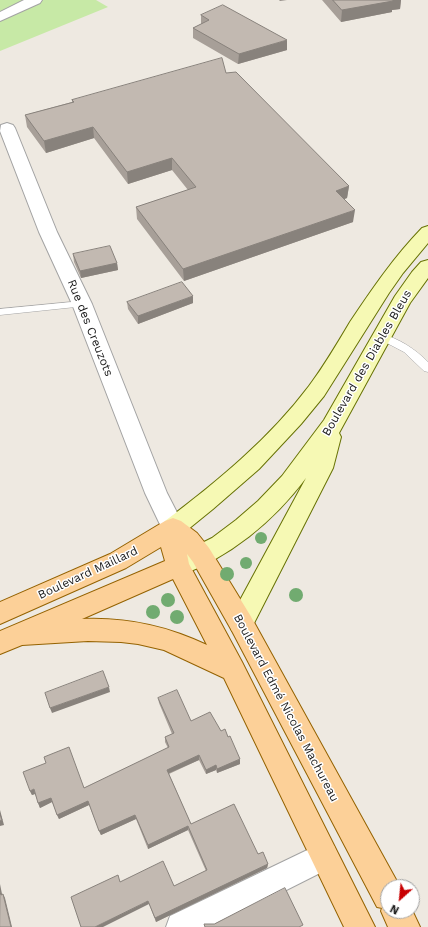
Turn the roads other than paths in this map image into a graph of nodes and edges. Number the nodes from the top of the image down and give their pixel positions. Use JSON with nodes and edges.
{"nodes":[{"id":1,"x":35,"y":0,"type":"edge"},
{"id":2,"x":0,"y":17,"type":"edge"},
{"id":3,"x":7,"y":128,"type":"dead end"},
{"id":4,"x":428,"y":232,"type":"edge"},
{"id":5,"x":428,"y":266,"type":"edge"},
{"id":6,"x":82,"y":304,"type":"junction"},
{"id":7,"x":0,"y":312,"type":"edge"},
{"id":8,"x":382,"y":337,"type":"junction"},
{"id":9,"x":428,"y":368,"type":"edge"},
{"id":10,"x":332,"y":426,"type":"junction"},
{"id":11,"x":172,"y":528,"type":"junction"},
{"id":12,"x":201,"y":555,"type":"junction"},
{"id":13,"x":178,"y":566,"type":"junction"},
{"id":14,"x":0,"y":613,"type":"edge"},
{"id":15,"x":241,"y":623,"type":"junction"},
{"id":16,"x":11,"y":638,"type":"edge"},
{"id":17,"x":233,"y":670,"type":"junction"},
{"id":18,"x":324,"y":856,"type":"junction"},
{"id":19,"x":380,"y":881,"type":"edge"},
{"id":20,"x":181,"y":927,"type":"edge"},
{"id":21,"x":360,"y":927,"type":"edge"}],
"edges":[{"from":1,"to":2,"type":"street"},
{"from":3,"to":6,"type":"street","name":"Rue des Creuzots"},
{"from":4,"to":11,"type":"main road","name":"Boulevard des Diables Bleus"},
{"from":5,"to":8,"type":"main road","name":"Boulevard des Diables Bleus"},
{"from":6,"to":7,"type":"lane"},
{"from":6,"to":11,"type":"street","name":"Rue des Creuzots"},
{"from":8,"to":9,"type":"lane"},
{"from":8,"to":10,"type":"main road","name":"Boulevard des Diables Bleus"},
{"from":10,"to":12,"type":"main road","name":"Boulevard des Diables Bleus"},
{"from":10,"to":15,"type":"main road"},
{"from":11,"to":12,"type":"main road","name":"Boulevard Edmé Nicolas Machureau"},
{"from":11,"to":13,"type":"main road"},
{"from":11,"to":14,"type":"main road","name":"Boulevard Maillard"},
{"from":12,"to":13,"type":"main road","name":"Boulevard des Diables Bleus"},
{"from":12,"to":15,"type":"main road","name":"Boulevard Edmé Nicolas Machureau"},
{"from":13,"to":16,"type":"main road"},
{"from":13,"to":17,"type":"main road"},
{"from":15,"to":19,"type":"main road","name":"Boulevard Edmé Nicolas Machureau"},
{"from":16,"to":17,"type":"main road"},
{"from":17,"to":18,"type":"main road"},
{"from":18,"to":20,"type":"street"},
{"from":18,"to":21,"type":"main road"}]}
